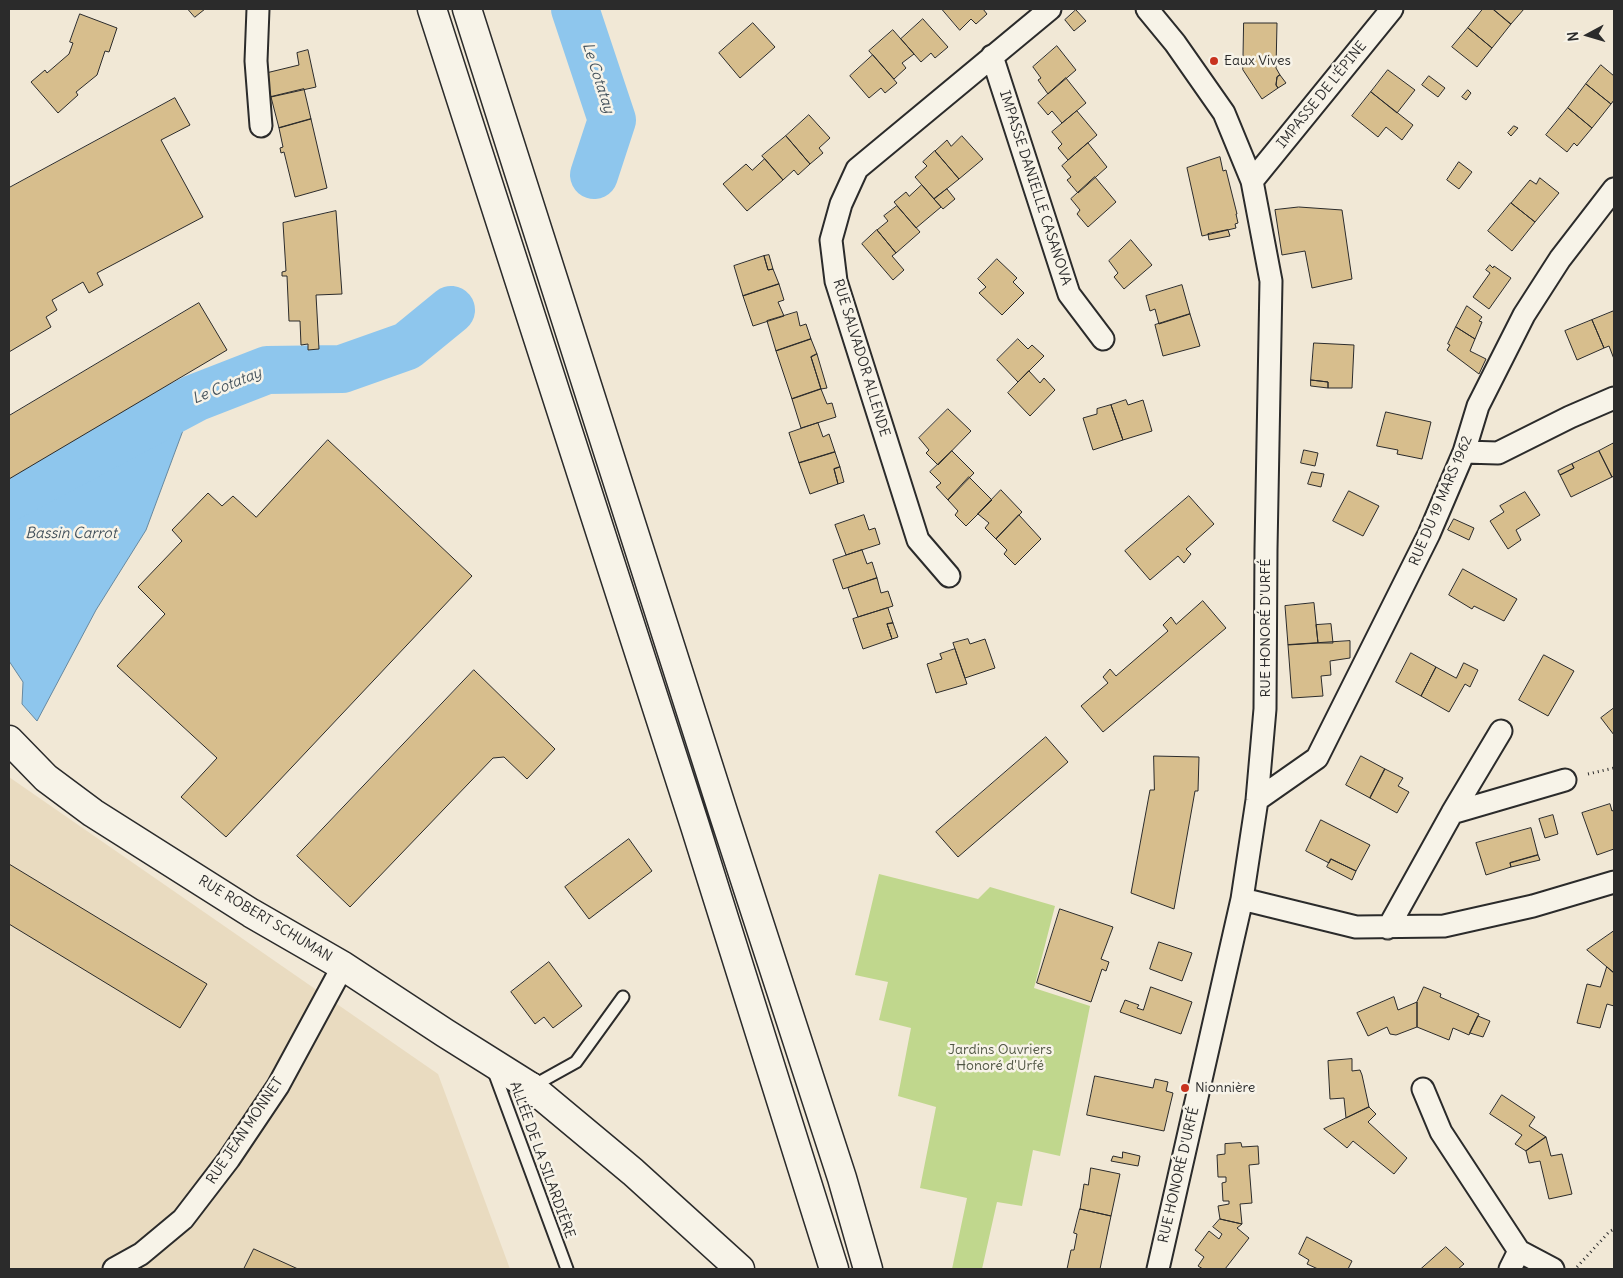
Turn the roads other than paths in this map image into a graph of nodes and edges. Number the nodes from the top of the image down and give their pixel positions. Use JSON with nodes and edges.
{"nodes":[{"id":1,"x":258,"y":9,"type":"edge"},
{"id":2,"x":432,"y":9,"type":"edge"},
{"id":3,"x":467,"y":9,"type":"edge"},
{"id":4,"x":1050,"y":9,"type":"edge"},
{"id":5,"x":1148,"y":9,"type":"edge"},
{"id":6,"x":1392,"y":9,"type":"edge"},
{"id":7,"x":992,"y":56,"type":"junction"},
{"id":8,"x":261,"y":126,"type":"dead end"},
{"id":9,"x":1252,"y":181,"type":"junction"},
{"id":10,"x":1614,"y":190,"type":"edge"},
{"id":11,"x":1103,"y":340,"type":"dead end"},
{"id":12,"x":1614,"y":398,"type":"edge"},
{"id":13,"x":1464,"y":452,"type":"junction"},
{"id":14,"x":949,"y":576,"type":"dead end"},
{"id":15,"x":1501,"y":731,"type":"dead end"},
{"id":16,"x":9,"y":740,"type":"edge"},
{"id":17,"x":1566,"y":780,"type":"dead end"},
{"id":18,"x":1257,"y":800,"type":"junction"},
{"id":19,"x":1452,"y":813,"type":"junction"},
{"id":20,"x":1614,"y":882,"type":"edge"},
{"id":21,"x":1242,"y":899,"type":"junction"},
{"id":22,"x":1388,"y":928,"type":"junction"},
{"id":23,"x":343,"y":966,"type":"junction"},
{"id":24,"x":623,"y":997,"type":"dead end"},
{"id":25,"x":490,"y":1061,"type":"junction"},
{"id":26,"x":531,"y":1087,"type":"junction"},
{"id":27,"x":1423,"y":1089,"type":"dead end"},
{"id":28,"x":1515,"y":1260,"type":"edge"},
{"id":29,"x":114,"y":1269,"type":"edge"},
{"id":30,"x":567,"y":1269,"type":"edge"},
{"id":31,"x":740,"y":1269,"type":"edge"},
{"id":32,"x":834,"y":1269,"type":"edge"},
{"id":33,"x":868,"y":1269,"type":"edge"},
{"id":34,"x":1158,"y":1269,"type":"edge"},
{"id":35,"x":1553,"y":1269,"type":"edge"}],
"edges":[{"from":1,"to":8,"type":"street"},
{"from":2,"to":32,"type":"main road"},
{"from":3,"to":33,"type":"main road"},
{"from":4,"to":7,"type":"street","name":"RUE SALVADOR ALLENDE"},
{"from":5,"to":9,"type":"street","name":"RUE HONORÉ D'URFÉ"},
{"from":6,"to":9,"type":"street","name":"IMPASSE DE L'ÉPINE"},
{"from":7,"to":11,"type":"street","name":"IMPASSE DANIELLE CASANOVA"},
{"from":7,"to":14,"type":"street","name":"RUE SALVADOR ALLENDE"},
{"from":9,"to":18,"type":"street","name":"RUE HONORÉ D'URFÉ"},
{"from":10,"to":13,"type":"street","name":"RUE DU 19 MARS 1962"},
{"from":12,"to":13,"type":"street"},
{"from":13,"to":18,"type":"street","name":"RUE DU 19 MARS 1962"},
{"from":15,"to":19,"type":"street"},
{"from":16,"to":23,"type":"main road","name":"RUE ROBERT SCHUMAN"},
{"from":17,"to":19,"type":"street"},
{"from":18,"to":21,"type":"street","name":"RUE HONORÉ D'URFÉ"},
{"from":19,"to":22,"type":"street"},
{"from":20,"to":22,"type":"street"},
{"from":21,"to":22,"type":"street"},
{"from":21,"to":34,"type":"street","name":"RUE HONORÉ D'URFÉ"},
{"from":23,"to":25,"type":"main road","name":"RUE ROBERT SCHUMAN"},
{"from":23,"to":29,"type":"street","name":"RUE JEAN MONNET"},
{"from":24,"to":26,"type":"lane"},
{"from":25,"to":26,"type":"main road","name":"RUE ROBERT SCHUMAN"},
{"from":25,"to":30,"type":"lane","name":"ALLÉE DE LA SILARDIÈRE"},
{"from":26,"to":31,"type":"main road","name":"RUE ROBERT SCHUMAN"},
{"from":27,"to":28,"type":"street"},
{"from":28,"to":35,"type":"street"}]}
